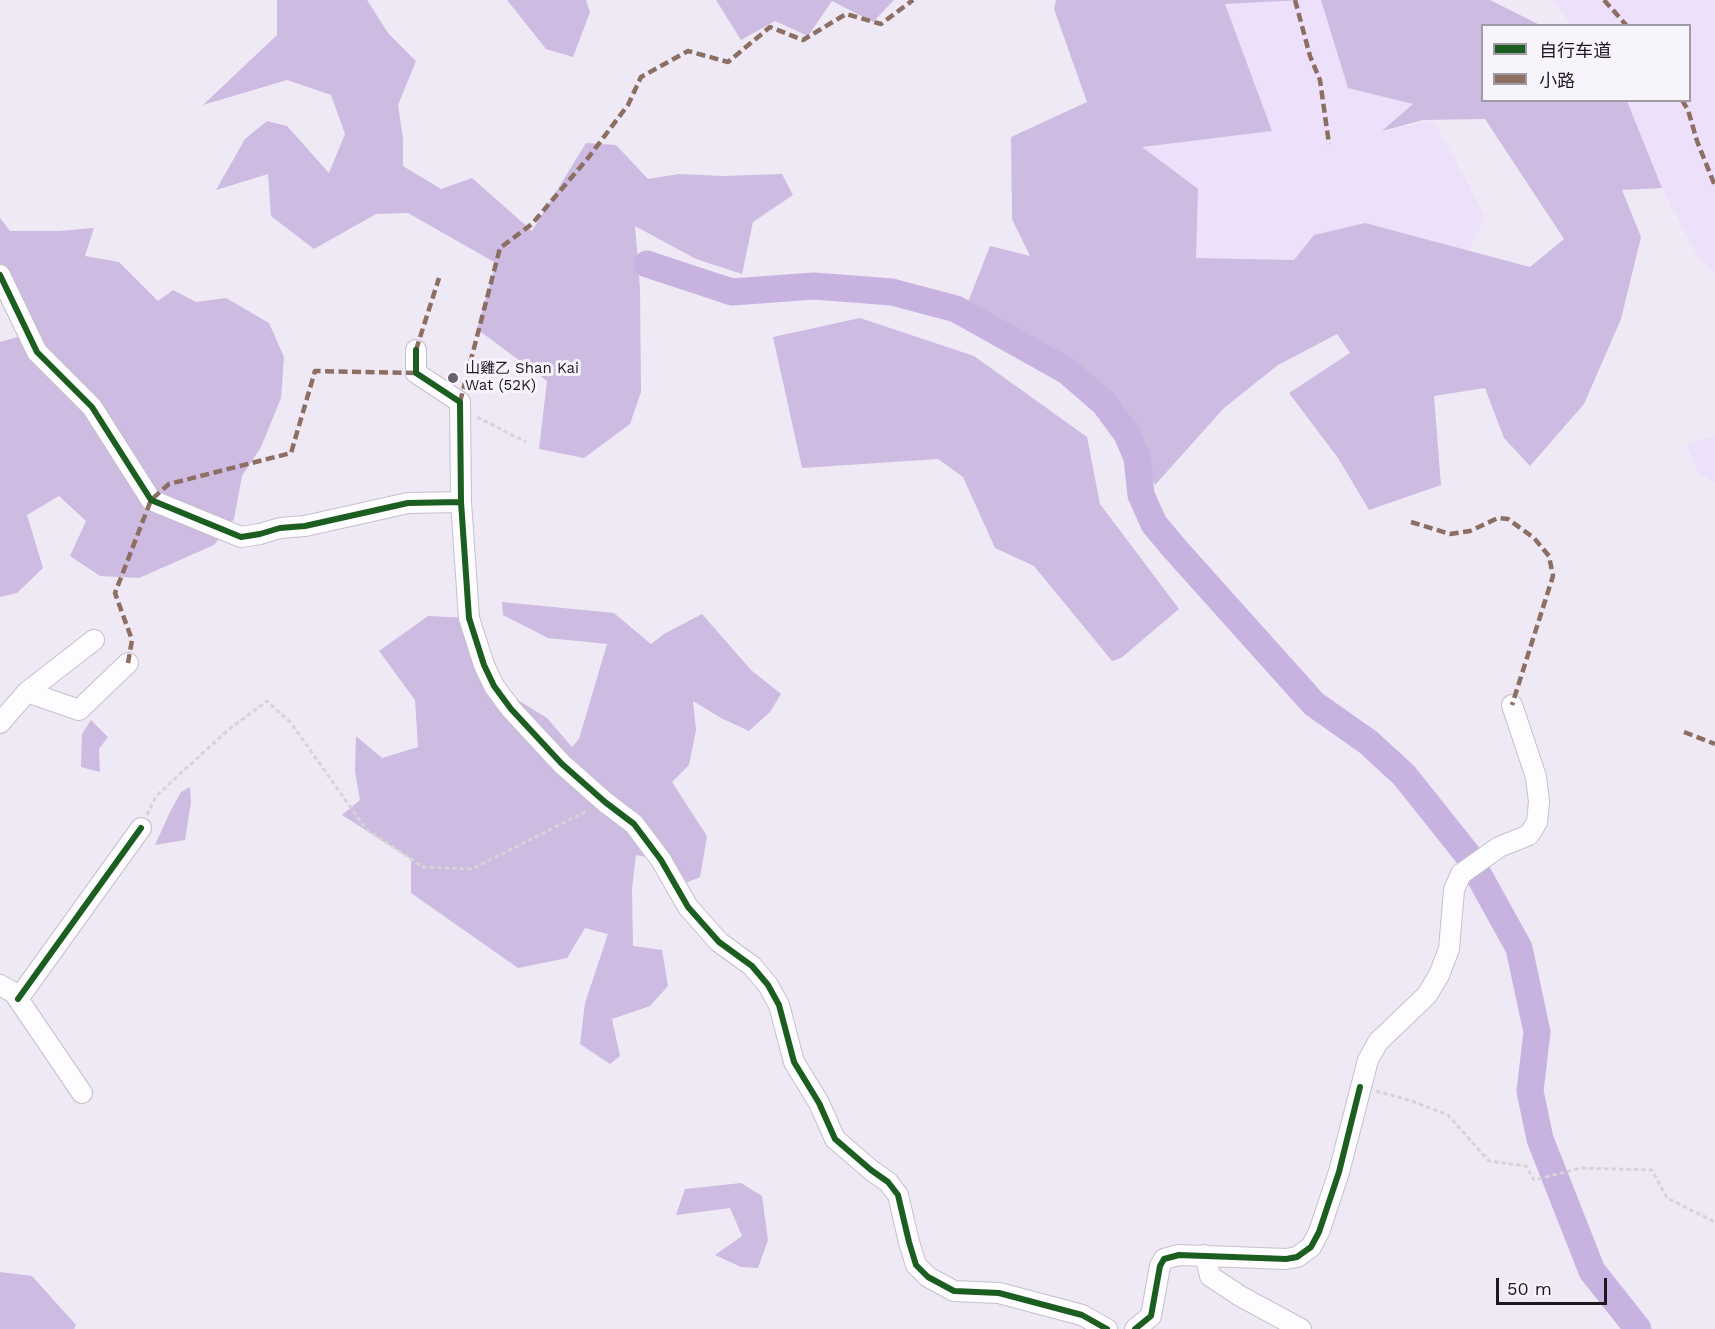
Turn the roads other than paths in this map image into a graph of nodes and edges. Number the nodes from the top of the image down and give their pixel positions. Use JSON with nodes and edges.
{"nodes":[{"id":1,"x":0,"y":275,"type":"edge"},
{"id":2,"x":416,"y":350,"type":"dead end"},
{"id":3,"x":461,"y":502,"type":"junction"},
{"id":4,"x":94,"y":640,"type":"dead end"},
{"id":5,"x":128,"y":663,"type":"dead end"},
{"id":6,"x":27,"y":692,"type":"junction"},
{"id":7,"x":1512,"y":705,"type":"dead end"},
{"id":8,"x":0,"y":723,"type":"edge"},
{"id":9,"x":141,"y":828,"type":"road end"},
{"id":10,"x":0,"y":985,"type":"edge"},
{"id":11,"x":18,"y":999,"type":"junction"},
{"id":12,"x":82,"y":1093,"type":"dead end"},
{"id":13,"x":1205,"y":1255,"type":"junction"},
{"id":14,"x":1107,"y":1329,"type":"edge"},
{"id":15,"x":1136,"y":1329,"type":"edge"},
{"id":16,"x":1301,"y":1329,"type":"edge"}],
"edges":[{"from":1,"to":3,"type":"street"},
{"from":2,"to":3,"type":"street"},
{"from":3,"to":14,"type":"street"},
{"from":4,"to":6,"type":"street"},
{"from":5,"to":6,"type":"street"},
{"from":6,"to":8,"type":"street"},
{"from":7,"to":13,"type":"street"},
{"from":9,"to":11,"type":"street"},
{"from":10,"to":11,"type":"street"},
{"from":11,"to":12,"type":"street"},
{"from":13,"to":15,"type":"street"},
{"from":13,"to":16,"type":"street"}]}
